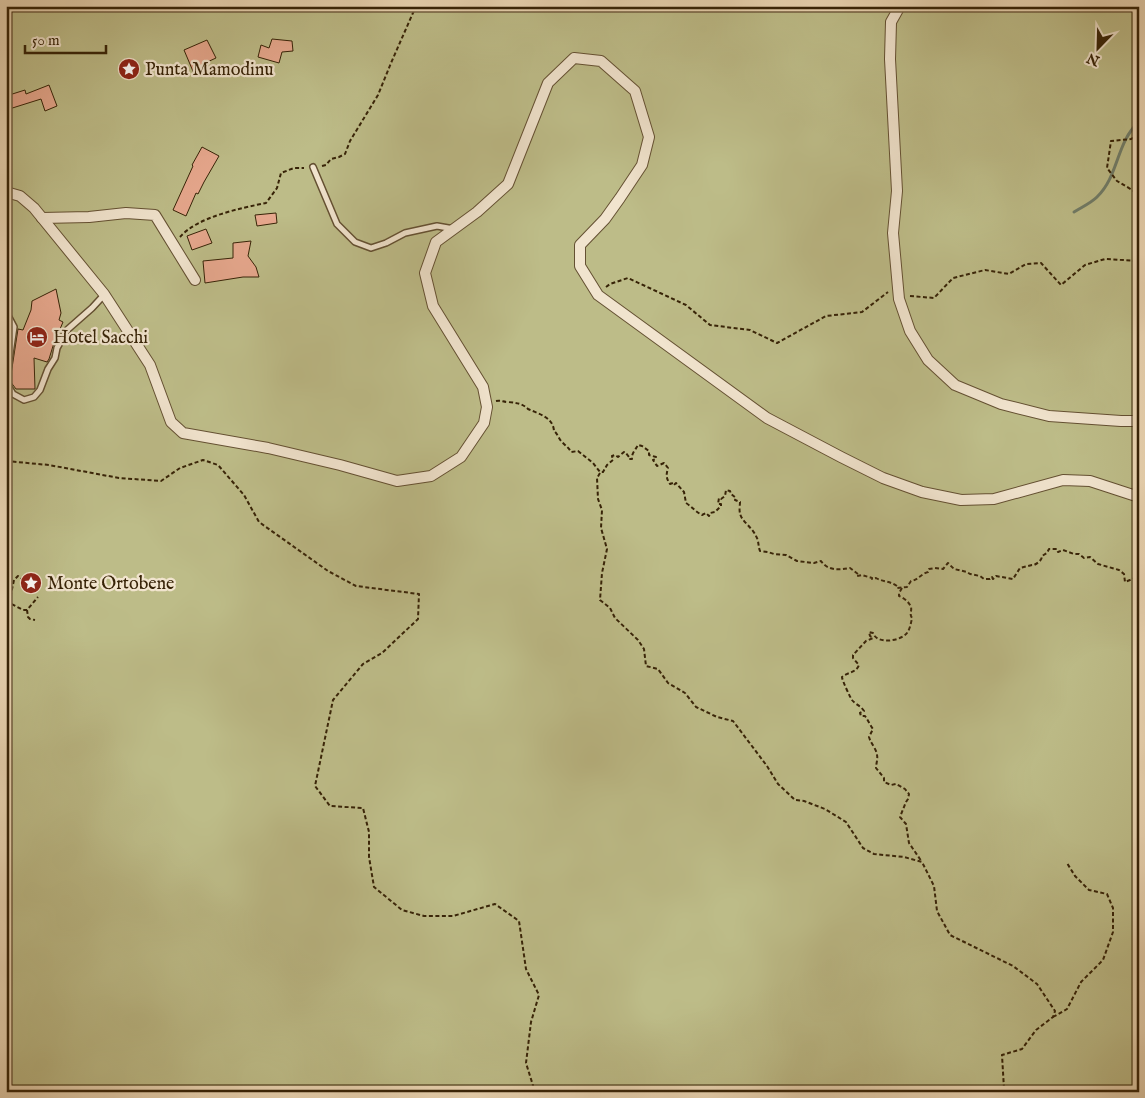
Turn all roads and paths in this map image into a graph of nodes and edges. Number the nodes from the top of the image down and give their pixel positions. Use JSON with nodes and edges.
{"nodes":[{"id":1,"x":416,"y":6,"type":"edge"},
{"id":2,"x":900,"y":6,"type":"edge"},
{"id":3,"x":1139,"y":135,"type":"edge"},
{"id":4,"x":313,"y":167,"type":"junction"},
{"id":5,"x":6,"y":192,"type":"edge"},
{"id":6,"x":1139,"y":194,"type":"edge"},
{"id":7,"x":42,"y":218,"type":"junction"},
{"id":8,"x":454,"y":229,"type":"junction"},
{"id":9,"x":174,"y":245,"type":"junction"},
{"id":10,"x":1139,"y":261,"type":"edge"},
{"id":11,"x":195,"y":280,"type":"dead end"},
{"id":12,"x":898,"y":284,"type":"junction"},
{"id":13,"x":104,"y":294,"type":"junction"},
{"id":14,"x":598,"y":295,"type":"junction"},
{"id":15,"x":6,"y":312,"type":"edge"},
{"id":16,"x":8,"y":320,"type":"edge"},
{"id":17,"x":6,"y":382,"type":"edge"},
{"id":18,"x":509,"y":403,"type":"dead end"},
{"id":19,"x":1139,"y":421,"type":"edge"},
{"id":20,"x":6,"y":461,"type":"edge"},
{"id":21,"x":600,"y":472,"type":"junction"},
{"id":22,"x":1139,"y":496,"type":"edge"},
{"id":23,"x":1139,"y":580,"type":"edge"},
{"id":24,"x":23,"y":584,"type":"dead end"},
{"id":25,"x":902,"y":588,"type":"junction"},
{"id":26,"x":38,"y":597,"type":"dead end"},
{"id":27,"x":8,"y":602,"type":"edge"},
{"id":28,"x":28,"y":610,"type":"junction"},
{"id":29,"x":35,"y":620,"type":"dead end"},
{"id":30,"x":6,"y":788,"type":"edge"},
{"id":31,"x":6,"y":797,"type":"edge"},
{"id":32,"x":922,"y":862,"type":"junction"},
{"id":33,"x":1066,"y":863,"type":"dead end"},
{"id":34,"x":1053,"y":1017,"type":"junction"},
{"id":35,"x":535,"y":1092,"type":"edge"},
{"id":36,"x":1008,"y":1092,"type":"edge"}],
"edges":[{"from":1,"to":4,"type":"path"},
{"from":2,"to":12,"type":"street"},
{"from":3,"to":6,"type":"path"},
{"from":4,"to":8,"type":"lane"},
{"from":4,"to":9,"type":"path"},
{"from":5,"to":7,"type":"street"},
{"from":7,"to":9,"type":"street"},
{"from":7,"to":13,"type":"street"},
{"from":8,"to":13,"type":"street"},
{"from":8,"to":14,"type":"street"},
{"from":9,"to":11,"type":"street"},
{"from":10,"to":12,"type":"path"},
{"from":12,"to":14,"type":"path"},
{"from":12,"to":19,"type":"street"},
{"from":13,"to":17,"type":"lane"},
{"from":14,"to":22,"type":"street"},
{"from":15,"to":16,"type":"lane"},
{"from":16,"to":17,"type":"lane"},
{"from":18,"to":21,"type":"path"},
{"from":20,"to":35,"type":"path"},
{"from":21,"to":25,"type":"path"},
{"from":21,"to":32,"type":"path"},
{"from":23,"to":25,"type":"path"},
{"from":24,"to":27,"type":"path"},
{"from":25,"to":32,"type":"path"},
{"from":26,"to":28,"type":"path"},
{"from":27,"to":28,"type":"path"},
{"from":28,"to":29,"type":"path"},
{"from":30,"to":31,"type":"path"},
{"from":32,"to":34,"type":"path"},
{"from":33,"to":34,"type":"path"},
{"from":34,"to":36,"type":"path"}]}
